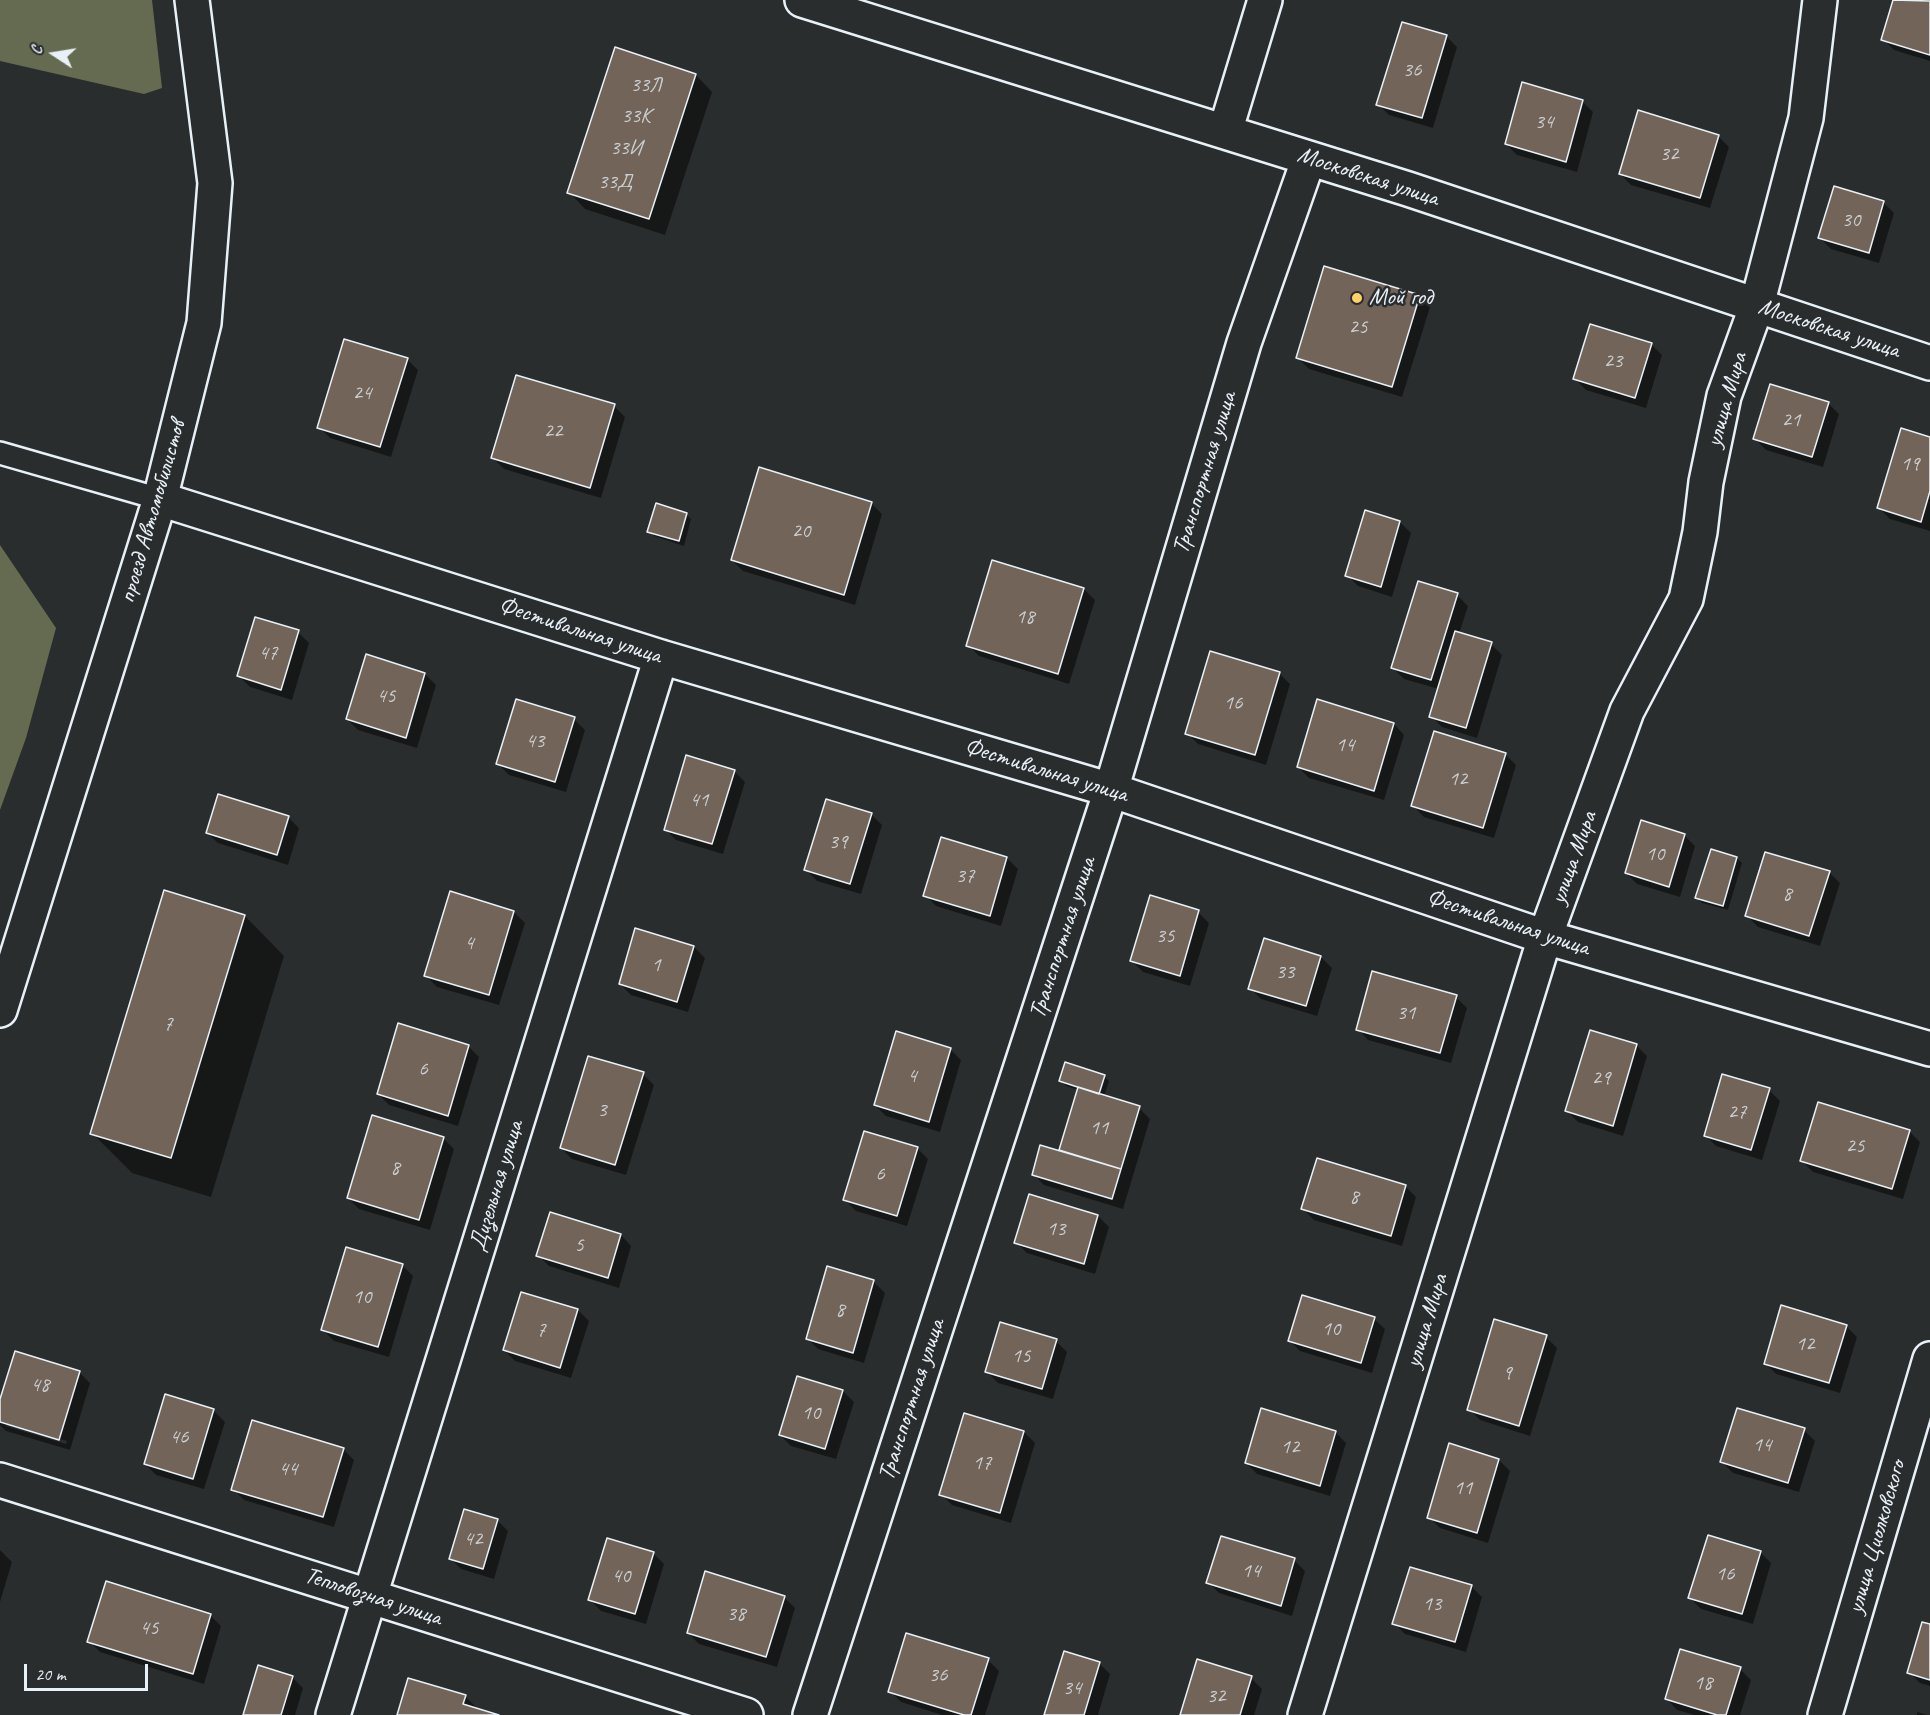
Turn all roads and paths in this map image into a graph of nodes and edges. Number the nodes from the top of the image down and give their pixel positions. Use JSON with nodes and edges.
{"nodes":[{"id":1,"x":192,"y":0,"type":"edge"},
{"id":2,"x":802,"y":0,"type":"edge"},
{"id":3,"x":1265,"y":0,"type":"edge"},
{"id":4,"x":1820,"y":0,"type":"edge"},
{"id":5,"x":1225,"y":132,"type":"junction"},
{"id":6,"x":1309,"y":158,"type":"junction"},
{"id":7,"x":1757,"y":305,"type":"junction"},
{"id":8,"x":1930,"y":363,"type":"edge"},
{"id":9,"x":0,"y":453,"type":"edge"},
{"id":10,"x":160,"y":499,"type":"junction"},
{"id":11,"x":661,"y":657,"type":"junction"},
{"id":12,"x":1111,"y":790,"type":"junction"},
{"id":13,"x":1545,"y":937,"type":"junction"},
{"id":14,"x":0,"y":1010,"type":"edge"},
{"id":15,"x":1930,"y":1049,"type":"edge"},
{"id":16,"x":1930,"y":1359,"type":"edge"},
{"id":17,"x":0,"y":1480,"type":"edge"},
{"id":18,"x":369,"y":1596,"type":"junction"},
{"id":19,"x":333,"y":1715,"type":"edge"},
{"id":20,"x":746,"y":1715,"type":"edge"},
{"id":21,"x":810,"y":1715,"type":"edge"},
{"id":22,"x":1305,"y":1715,"type":"edge"},
{"id":23,"x":1825,"y":1715,"type":"edge"}],
"edges":[{"from":1,"to":10,"type":"street","name":"проезд Автомобилистов"},
{"from":2,"to":5,"type":"street","name":"Московская улица"},
{"from":3,"to":5,"type":"street"},
{"from":4,"to":7,"type":"street","name":"улица Мира"},
{"from":5,"to":6,"type":"street","name":"Московская улица"},
{"from":6,"to":7,"type":"street","name":"Московская улица"},
{"from":6,"to":12,"type":"street","name":"Транспортная улица"},
{"from":7,"to":8,"type":"street","name":"Московская улица"},
{"from":7,"to":13,"type":"street","name":"улица Мира"},
{"from":9,"to":10,"type":"lane"},
{"from":10,"to":11,"type":"street","name":"Фестивальная улица"},
{"from":10,"to":14,"type":"street","name":"проезд Автомобилистов"},
{"from":11,"to":12,"type":"street","name":"Фестивальная улица"},
{"from":11,"to":18,"type":"street","name":"Дизельная улица"},
{"from":12,"to":13,"type":"street","name":"Фестивальная улица"},
{"from":12,"to":21,"type":"street","name":"Транспортная улица"},
{"from":13,"to":15,"type":"street","name":"Фестивальная улица"},
{"from":13,"to":22,"type":"street","name":"улица Мира"},
{"from":16,"to":23,"type":"street","name":"улица Циолковского"},
{"from":17,"to":18,"type":"street","name":"Тепловозная улица"},
{"from":18,"to":19,"type":"street","name":"Дизельная улица"},
{"from":18,"to":20,"type":"street","name":"Тепловозная улица"}]}
